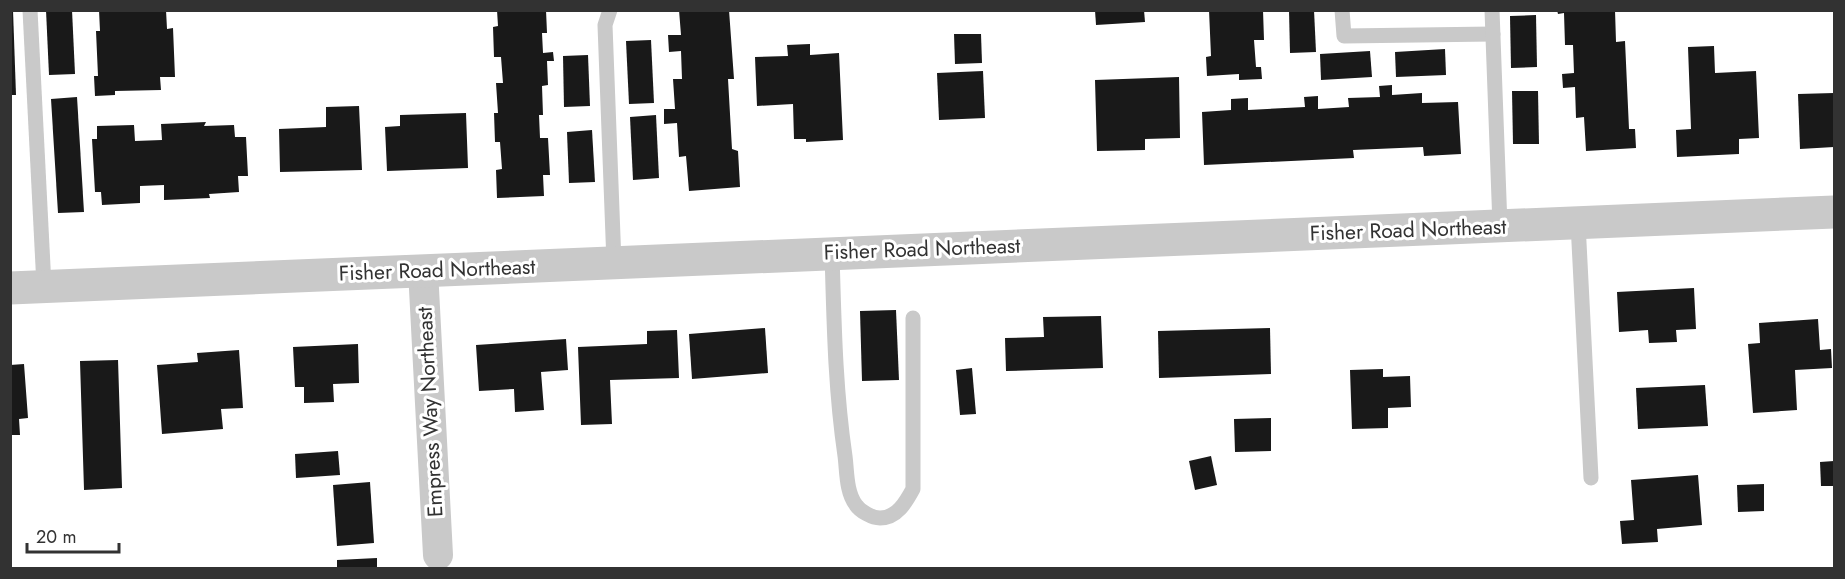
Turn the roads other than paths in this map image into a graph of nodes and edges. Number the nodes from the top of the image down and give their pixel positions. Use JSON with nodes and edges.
{"nodes":[{"id":1,"x":30,"y":10,"type":"edge"},
{"id":2,"x":610,"y":10,"type":"edge"},
{"id":3,"x":1342,"y":10,"type":"edge"},
{"id":4,"x":1492,"y":10,"type":"edge"},
{"id":5,"x":1493,"y":34,"type":"junction"},
{"id":6,"x":1834,"y":212,"type":"edge"},
{"id":7,"x":1578,"y":223,"type":"junction"},
{"id":8,"x":1500,"y":226,"type":"junction"},
{"id":9,"x":832,"y":253,"type":"junction"},
{"id":10,"x":614,"y":263,"type":"junction"},
{"id":11,"x":423,"y":270,"type":"junction"},
{"id":12,"x":44,"y":286,"type":"junction"},
{"id":13,"x":10,"y":288,"type":"edge"},
{"id":14,"x":913,"y":318,"type":"dead end"},
{"id":15,"x":1591,"y":477,"type":"dead end"},
{"id":16,"x":438,"y":555,"type":"dead end"}],
"edges":[{"from":1,"to":12,"type":"lane"},
{"from":2,"to":10,"type":"lane"},
{"from":3,"to":5,"type":"lane"},
{"from":4,"to":5,"type":"lane"},
{"from":5,"to":8,"type":"lane"},
{"from":6,"to":7,"type":"street","name":"Fisher Road Northeast"},
{"from":7,"to":8,"type":"street","name":"Fisher Road Northeast"},
{"from":7,"to":15,"type":"lane"},
{"from":8,"to":9,"type":"street","name":"Fisher Road Northeast"},
{"from":9,"to":10,"type":"street","name":"Fisher Road Northeast"},
{"from":9,"to":14,"type":"lane"},
{"from":10,"to":11,"type":"street","name":"Fisher Road Northeast"},
{"from":11,"to":12,"type":"street","name":"Fisher Road Northeast"},
{"from":11,"to":16,"type":"street","name":"Empress Way Northeast"},
{"from":12,"to":13,"type":"street","name":"Fisher Road Northeast"}]}
